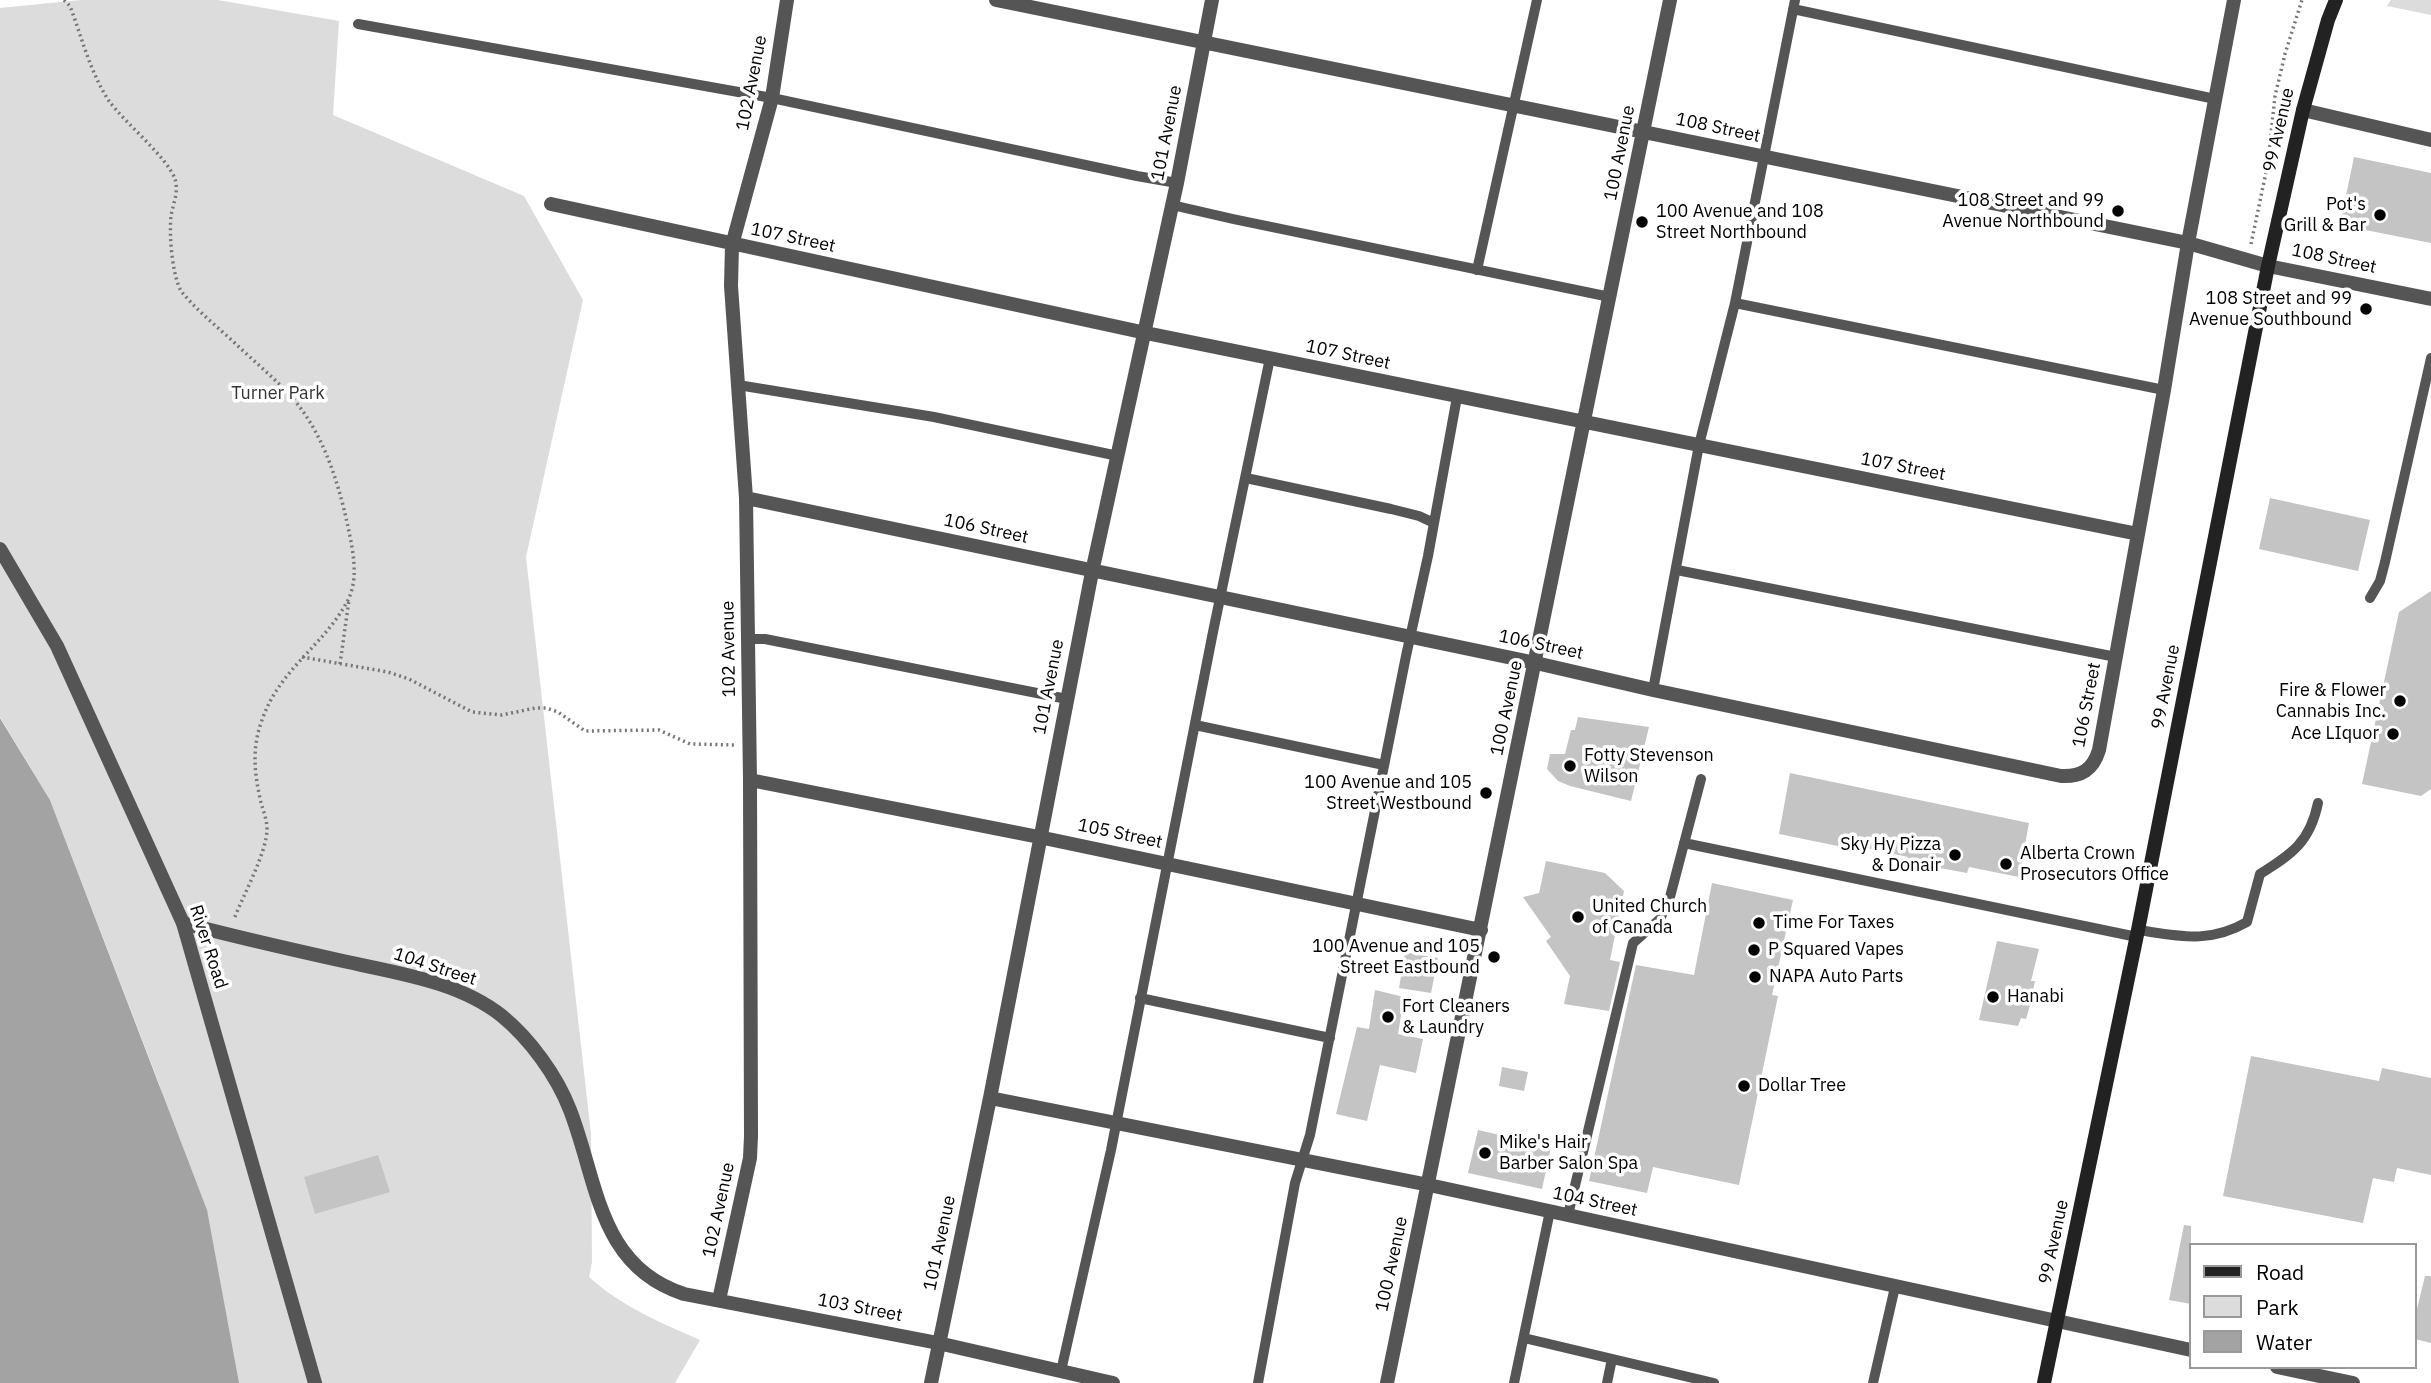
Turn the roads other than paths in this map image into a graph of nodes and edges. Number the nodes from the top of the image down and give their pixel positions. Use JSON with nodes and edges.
{"nodes":[{"id":1,"x":787,"y":0,"type":"edge"},
{"id":2,"x":996,"y":0,"type":"edge"},
{"id":3,"x":1212,"y":0,"type":"edge"},
{"id":4,"x":1537,"y":0,"type":"edge"},
{"id":5,"x":1670,"y":0,"type":"edge"},
{"id":6,"x":2234,"y":0,"type":"edge"},
{"id":7,"x":2336,"y":0,"type":"edge"},
{"id":8,"x":1794,"y":4,"type":"edge"},
{"id":9,"x":358,"y":24,"type":"dead end"},
{"id":10,"x":1204,"y":42,"type":"junction"},
{"id":11,"x":772,"y":98,"type":"junction"},
{"id":12,"x":2215,"y":99,"type":"junction"},
{"id":13,"x":1514,"y":106,"type":"junction"},
{"id":14,"x":2303,"y":110,"type":"junction"},
{"id":15,"x":1644,"y":133,"type":"junction"},
{"id":16,"x":2431,"y":140,"type":"edge"},
{"id":17,"x":1762,"y":157,"type":"junction"},
{"id":18,"x":1177,"y":183,"type":"junction"},
{"id":19,"x":551,"y":204,"type":"dead end"},
{"id":20,"x":1172,"y":205,"type":"junction"},
{"id":21,"x":2188,"y":243,"type":"junction"},
{"id":22,"x":732,"y":245,"type":"junction"},
{"id":23,"x":2268,"y":266,"type":"junction"},
{"id":24,"x":1477,"y":270,"type":"junction"},
{"id":25,"x":1610,"y":297,"type":"junction"},
{"id":26,"x":2431,"y":299,"type":"edge"},
{"id":27,"x":1735,"y":303,"type":"junction"},
{"id":28,"x":1146,"y":333,"type":"junction"},
{"id":29,"x":1270,"y":358,"type":"junction"},
{"id":30,"x":2431,"y":358,"type":"edge"},
{"id":31,"x":738,"y":385,"type":"junction"},
{"id":32,"x":2164,"y":390,"type":"junction"},
{"id":33,"x":1457,"y":397,"type":"junction"},
{"id":34,"x":1585,"y":423,"type":"junction"},
{"id":35,"x":1699,"y":445,"type":"junction"},
{"id":36,"x":1118,"y":456,"type":"junction"},
{"id":37,"x":1246,"y":478,"type":"junction"},
{"id":38,"x":746,"y":498,"type":"junction"},
{"id":39,"x":1434,"y":523,"type":"junction"},
{"id":40,"x":2138,"y":534,"type":"junction"},
{"id":41,"x":0,"y":549,"type":"edge"},
{"id":42,"x":1677,"y":570,"type":"junction"},
{"id":43,"x":1092,"y":572,"type":"junction"},
{"id":44,"x":1220,"y":598,"type":"junction"},
{"id":45,"x":2370,"y":598,"type":"dead end"},
{"id":46,"x":1410,"y":637,"type":"junction"},
{"id":47,"x":748,"y":639,"type":"junction"},
{"id":48,"x":2116,"y":657,"type":"junction"},
{"id":49,"x":1536,"y":663,"type":"junction"},
{"id":50,"x":1653,"y":690,"type":"junction"},
{"id":51,"x":1066,"y":699,"type":"junction"},
{"id":52,"x":1195,"y":725,"type":"junction"},
{"id":53,"x":1384,"y":765,"type":"junction"},
{"id":54,"x":1701,"y":779,"type":"dead end"},
{"id":55,"x":750,"y":780,"type":"junction"},
{"id":56,"x":2318,"y":803,"type":"dead end"},
{"id":57,"x":1039,"y":837,"type":"junction"},
{"id":58,"x":1684,"y":843,"type":"junction"},
{"id":59,"x":1168,"y":864,"type":"junction"},
{"id":60,"x":1357,"y":904,"type":"junction"},
{"id":61,"x":183,"y":923,"type":"junction"},
{"id":62,"x":1480,"y":930,"type":"junction"},
{"id":63,"x":2138,"y":933,"type":"junction"},
{"id":64,"x":1140,"y":998,"type":"junction"},
{"id":65,"x":1330,"y":1038,"type":"junction"},
{"id":66,"x":990,"y":1098,"type":"junction"},
{"id":67,"x":1116,"y":1123,"type":"junction"},
{"id":68,"x":1301,"y":1160,"type":"junction"},
{"id":69,"x":1429,"y":1185,"type":"junction"},
{"id":70,"x":1550,"y":1211,"type":"junction"},
{"id":71,"x":1568,"y":1215,"type":"junction"},
{"id":72,"x":616,"y":1243,"type":"joint"},
{"id":73,"x":1895,"y":1287,"type":"junction"},
{"id":74,"x":719,"y":1300,"type":"junction"},
{"id":75,"x":2057,"y":1322,"type":"junction"},
{"id":76,"x":1524,"y":1338,"type":"junction"},
{"id":77,"x":939,"y":1343,"type":"junction"},
{"id":78,"x":2190,"y":1350,"type":"edge"},
{"id":79,"x":1612,"y":1359,"type":"junction"},
{"id":80,"x":2286,"y":1369,"type":"edge"},
{"id":81,"x":1061,"y":1371,"type":"junction"},
{"id":82,"x":315,"y":1383,"type":"edge"},
{"id":83,"x":931,"y":1383,"type":"edge"},
{"id":84,"x":1113,"y":1383,"type":"edge"},
{"id":85,"x":1258,"y":1383,"type":"edge"},
{"id":86,"x":1387,"y":1383,"type":"edge"},
{"id":87,"x":1514,"y":1383,"type":"edge"},
{"id":88,"x":1607,"y":1383,"type":"edge"},
{"id":89,"x":1714,"y":1383,"type":"edge"},
{"id":90,"x":1873,"y":1383,"type":"edge"},
{"id":91,"x":2044,"y":1383,"type":"edge"},
{"id":92,"x":2353,"y":1383,"type":"edge"}],
"edges":[{"from":1,"to":11,"type":"street","name":"102 Avenue"},
{"from":2,"to":10,"type":"street","name":"108 Street"},
{"from":3,"to":10,"type":"street","name":"101 Avenue"},
{"from":4,"to":13,"type":"lane"},
{"from":5,"to":15,"type":"street","name":"100 Avenue"},
{"from":6,"to":12,"type":"street","name":"106 Street"},
{"from":7,"to":14,"type":"main road","name":"99 Avenue"},
{"from":8,"to":12,"type":"lane"},
{"from":8,"to":17,"type":"lane"},
{"from":9,"to":11,"type":"lane"},
{"from":10,"to":13,"type":"street","name":"108 Street"},
{"from":10,"to":18,"type":"street","name":"101 Avenue"},
{"from":11,"to":18,"type":"lane"},
{"from":11,"to":22,"type":"street","name":"102 Avenue"},
{"from":12,"to":21,"type":"street","name":"106 Street"},
{"from":13,"to":15,"type":"street","name":"108 Street"},
{"from":13,"to":24,"type":"lane"},
{"from":14,"to":16,"type":"street"},
{"from":14,"to":23,"type":"main road","name":"99 Avenue"},
{"from":15,"to":17,"type":"street","name":"108 Street"},
{"from":15,"to":25,"type":"street","name":"100 Avenue"},
{"from":17,"to":21,"type":"street","name":"108 Street"},
{"from":17,"to":27,"type":"lane"},
{"from":18,"to":20,"type":"street","name":"101 Avenue"},
{"from":19,"to":22,"type":"street","name":"107 Street"},
{"from":20,"to":24,"type":"lane"},
{"from":20,"to":28,"type":"street","name":"101 Avenue"},
{"from":21,"to":23,"type":"street","name":"108 Street"},
{"from":21,"to":32,"type":"street","name":"106 Street"},
{"from":22,"to":28,"type":"street","name":"107 Street"},
{"from":22,"to":31,"type":"street","name":"102 Avenue"},
{"from":23,"to":26,"type":"street","name":"108 Street"},
{"from":23,"to":63,"type":"main road","name":"99 Avenue"},
{"from":24,"to":25,"type":"lane"},
{"from":25,"to":34,"type":"street","name":"100 Avenue"},
{"from":27,"to":32,"type":"lane"},
{"from":27,"to":35,"type":"lane"},
{"from":28,"to":29,"type":"street","name":"107 Street"},
{"from":28,"to":36,"type":"street","name":"101 Avenue"},
{"from":29,"to":33,"type":"street","name":"107 Street"},
{"from":29,"to":37,"type":"lane"},
{"from":30,"to":45,"type":"lane"},
{"from":31,"to":36,"type":"lane"},
{"from":31,"to":38,"type":"street","name":"102 Avenue"},
{"from":32,"to":40,"type":"street","name":"106 Street"},
{"from":33,"to":34,"type":"street","name":"107 Street"},
{"from":33,"to":39,"type":"lane"},
{"from":34,"to":35,"type":"street","name":"107 Street"},
{"from":34,"to":49,"type":"street","name":"100 Avenue"},
{"from":35,"to":40,"type":"street","name":"107 Street"},
{"from":35,"to":42,"type":"lane"},
{"from":36,"to":43,"type":"street","name":"101 Avenue"},
{"from":37,"to":39,"type":"lane"},
{"from":37,"to":44,"type":"lane"},
{"from":38,"to":43,"type":"street","name":"106 Street"},
{"from":38,"to":47,"type":"street","name":"102 Avenue"},
{"from":39,"to":46,"type":"lane"},
{"from":40,"to":48,"type":"street","name":"106 Street"},
{"from":41,"to":61,"type":"street","name":"River Road"},
{"from":42,"to":48,"type":"lane"},
{"from":42,"to":50,"type":"lane"},
{"from":43,"to":44,"type":"street","name":"106 Street"},
{"from":43,"to":51,"type":"street","name":"101 Avenue"},
{"from":44,"to":46,"type":"street","name":"106 Street"},
{"from":44,"to":52,"type":"lane"},
{"from":46,"to":49,"type":"street","name":"106 Street"},
{"from":46,"to":53,"type":"lane"},
{"from":47,"to":51,"type":"lane"},
{"from":47,"to":55,"type":"street","name":"102 Avenue"},
{"from":48,"to":50,"type":"street","name":"106 Street"},
{"from":49,"to":50,"type":"street","name":"106 Street"},
{"from":49,"to":62,"type":"street","name":"100 Avenue"},
{"from":51,"to":57,"type":"street","name":"101 Avenue"},
{"from":52,"to":53,"type":"lane"},
{"from":52,"to":59,"type":"lane"},
{"from":53,"to":60,"type":"lane"},
{"from":54,"to":58,"type":"lane"},
{"from":55,"to":57,"type":"street","name":"105 Street"},
{"from":55,"to":74,"type":"street","name":"102 Avenue"},
{"from":56,"to":63,"type":"lane"},
{"from":57,"to":59,"type":"street","name":"105 Street"},
{"from":57,"to":66,"type":"street","name":"101 Avenue"},
{"from":58,"to":63,"type":"lane"},
{"from":58,"to":71,"type":"lane"},
{"from":59,"to":60,"type":"street","name":"105 Street"},
{"from":59,"to":64,"type":"lane"},
{"from":60,"to":62,"type":"street","name":"105 Street"},
{"from":60,"to":65,"type":"lane"},
{"from":61,"to":72,"type":"street","name":"104 Street"},
{"from":61,"to":82,"type":"street","name":"River Road"},
{"from":62,"to":69,"type":"street","name":"100 Avenue"},
{"from":63,"to":75,"type":"main road","name":"99 Avenue"},
{"from":64,"to":65,"type":"lane"},
{"from":64,"to":67,"type":"lane"},
{"from":65,"to":68,"type":"lane"},
{"from":66,"to":67,"type":"street","name":"104 Street"},
{"from":66,"to":77,"type":"street","name":"101 Avenue"},
{"from":67,"to":68,"type":"street","name":"104 Street"},
{"from":67,"to":81,"type":"lane"},
{"from":68,"to":69,"type":"street","name":"104 Street"},
{"from":68,"to":85,"type":"lane"},
{"from":69,"to":70,"type":"street","name":"104 Street"},
{"from":69,"to":86,"type":"street","name":"100 Avenue"},
{"from":70,"to":71,"type":"street","name":"104 Street"},
{"from":70,"to":76,"type":"lane"},
{"from":71,"to":73,"type":"street","name":"104 Street"},
{"from":72,"to":74,"type":"street","name":"103 Street"},
{"from":73,"to":75,"type":"street","name":"104 Street"},
{"from":73,"to":90,"type":"lane"},
{"from":74,"to":77,"type":"street","name":"103 Street"},
{"from":75,"to":78,"type":"street","name":"104 Street"},
{"from":75,"to":91,"type":"main road","name":"99 Avenue"},
{"from":76,"to":79,"type":"lane"},
{"from":76,"to":87,"type":"lane"},
{"from":77,"to":81,"type":"street","name":"103 Street"},
{"from":77,"to":83,"type":"street","name":"101 Avenue"},
{"from":79,"to":88,"type":"lane"},
{"from":79,"to":89,"type":"lane"},
{"from":80,"to":92,"type":"street"},
{"from":81,"to":84,"type":"street","name":"103 Street"}]}
